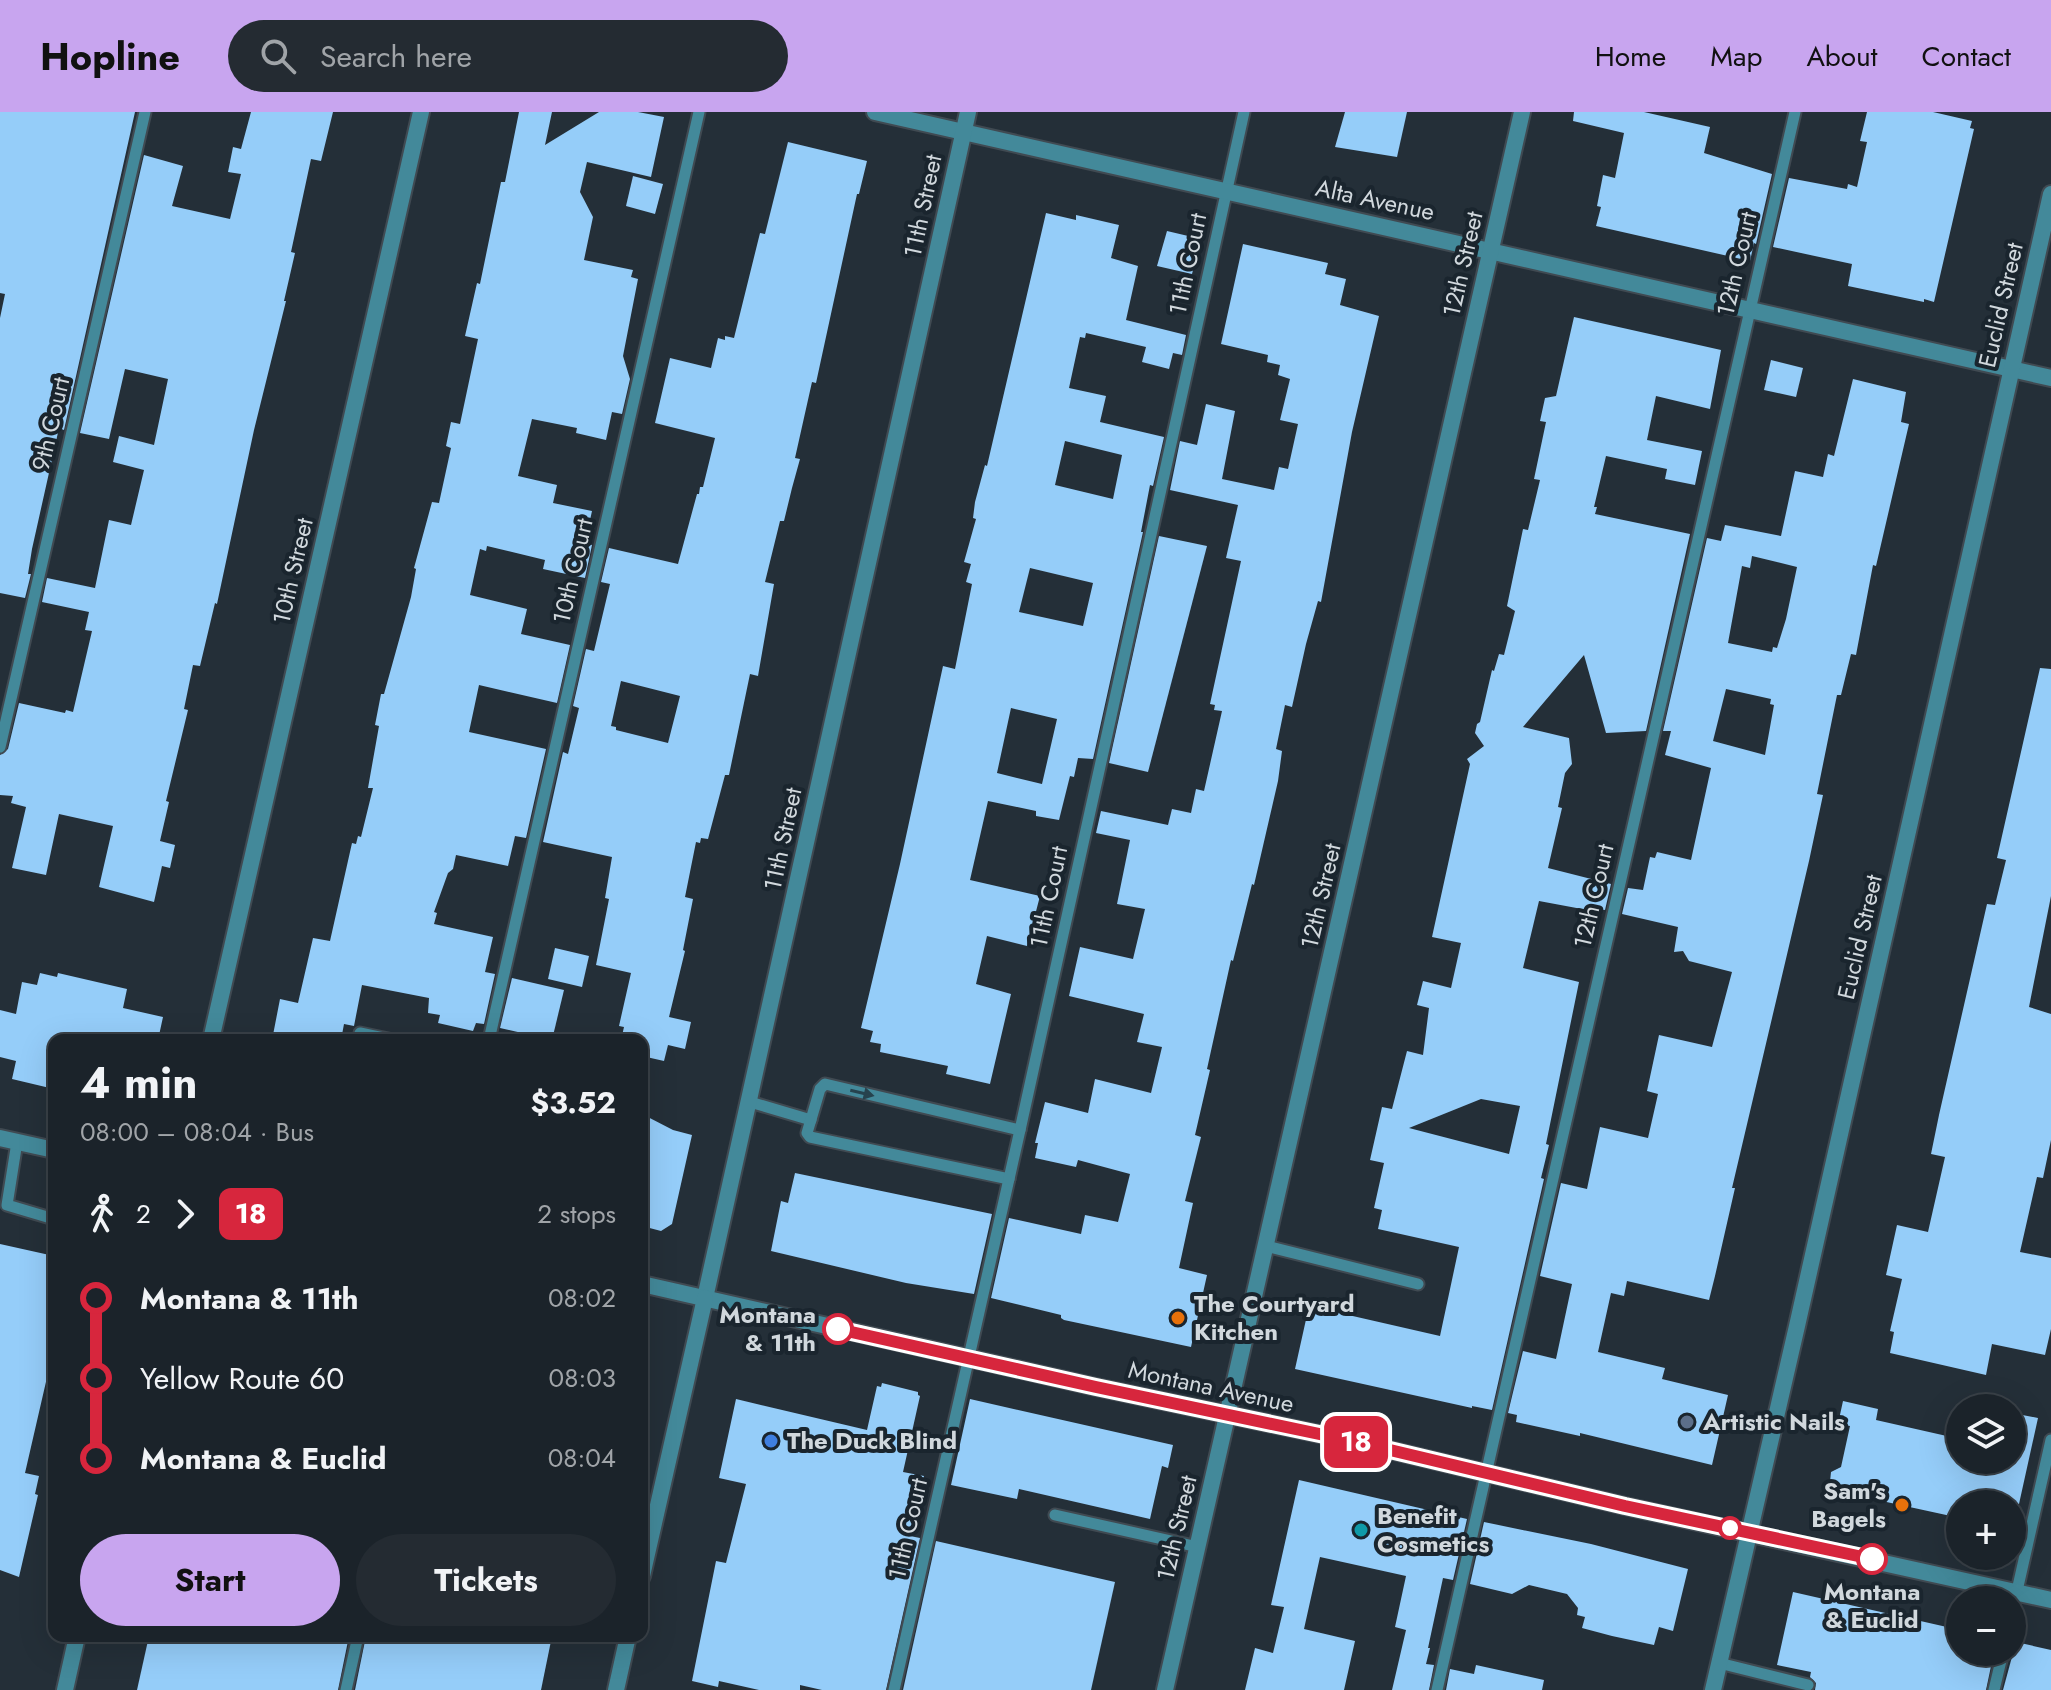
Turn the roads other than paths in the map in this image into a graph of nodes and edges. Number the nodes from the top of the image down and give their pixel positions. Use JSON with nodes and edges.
{"nodes":[{"id":1,"x":145,"y":112,"type":"edge"},
{"id":2,"x":421,"y":112,"type":"edge"},
{"id":3,"x":699,"y":112,"type":"edge"},
{"id":4,"x":875,"y":112,"type":"edge"},
{"id":5,"x":968,"y":112,"type":"edge"},
{"id":6,"x":1244,"y":112,"type":"edge"},
{"id":7,"x":1522,"y":112,"type":"edge"},
{"id":8,"x":1795,"y":112,"type":"edge"},
{"id":9,"x":964,"y":131,"type":"junction"},
{"id":10,"x":1226,"y":192,"type":"junction"},
{"id":11,"x":2051,"y":194,"type":"edge"},
{"id":12,"x":1491,"y":250,"type":"junction"},
{"id":13,"x":1749,"y":310,"type":"junction"},
{"id":14,"x":2011,"y":370,"type":"junction"},
{"id":15,"x":2051,"y":378,"type":"edge"},
{"id":16,"x":0,"y":747,"type":"edge"},
{"id":17,"x":360,"y":1033,"type":"dead end"},
{"id":18,"x":212,"y":1034,"type":"edge"},
{"id":19,"x":365,"y":1034,"type":"edge"},
{"id":20,"x":490,"y":1034,"type":"edge"},
{"id":21,"x":750,"y":1102,"type":"junction"},
{"id":22,"x":811,"y":1120,"type":"junction"},
{"id":23,"x":1020,"y":1130,"type":"junction"},
{"id":24,"x":0,"y":1138,"type":"edge"},
{"id":25,"x":17,"y":1142,"type":"junction"},
{"id":26,"x":48,"y":1149,"type":"edge"},
{"id":27,"x":1009,"y":1179,"type":"junction"},
{"id":28,"x":48,"y":1217,"type":"edge"},
{"id":29,"x":1266,"y":1246,"type":"junction"},
{"id":30,"x":1418,"y":1284,"type":"dead end"},
{"id":31,"x":648,"y":1285,"type":"edge"},
{"id":32,"x":705,"y":1298,"type":"junction"},
{"id":33,"x":967,"y":1358,"type":"junction"},
{"id":34,"x":1227,"y":1414,"type":"junction"},
{"id":35,"x":2051,"y":1440,"type":"edge"},
{"id":36,"x":1486,"y":1473,"type":"junction"},
{"id":37,"x":1055,"y":1515,"type":"dead end"},
{"id":38,"x":1750,"y":1532,"type":"junction"},
{"id":39,"x":1198,"y":1547,"type":"junction"},
{"id":40,"x":648,"y":1550,"type":"edge"},
{"id":41,"x":1986,"y":1586,"type":"edge"},
{"id":42,"x":2019,"y":1586,"type":"edge"},
{"id":43,"x":2026,"y":1595,"type":"edge"},
{"id":44,"x":2051,"y":1600,"type":"edge"},
{"id":45,"x":76,"y":1642,"type":"edge"},
{"id":46,"x":357,"y":1642,"type":"edge"},
{"id":47,"x":627,"y":1642,"type":"edge"},
{"id":48,"x":1719,"y":1663,"type":"junction"},
{"id":49,"x":2000,"y":1666,"type":"edge"},
{"id":50,"x":1808,"y":1685,"type":"dead end"},
{"id":51,"x":65,"y":1690,"type":"edge"},
{"id":52,"x":346,"y":1690,"type":"edge"},
{"id":53,"x":616,"y":1690,"type":"edge"},
{"id":54,"x":894,"y":1690,"type":"edge"},
{"id":55,"x":1165,"y":1690,"type":"edge"},
{"id":56,"x":1437,"y":1690,"type":"edge"},
{"id":57,"x":1713,"y":1690,"type":"edge"},
{"id":58,"x":1994,"y":1690,"type":"edge"}],
"edges":[{"from":1,"to":16,"type":"lane","name":"9th Court"},
{"from":2,"to":18,"type":"street","name":"10th Street"},
{"from":3,"to":20,"type":"lane","name":"10th Court"},
{"from":4,"to":9,"type":"street","name":"Alta Avenue"},
{"from":5,"to":9,"type":"street","name":"11th Street"},
{"from":6,"to":10,"type":"lane","name":"11th Court"},
{"from":7,"to":12,"type":"street","name":"12th Street"},
{"from":8,"to":13,"type":"lane","name":"12th Court"},
{"from":9,"to":10,"type":"street","name":"Alta Avenue"},
{"from":9,"to":21,"type":"street","name":"11th Street"},
{"from":10,"to":12,"type":"street","name":"Alta Avenue"},
{"from":10,"to":23,"type":"lane","name":"11th Court"},
{"from":11,"to":14,"type":"street","name":"Euclid Street"},
{"from":12,"to":13,"type":"street","name":"Alta Avenue"},
{"from":12,"to":29,"type":"street","name":"12th Street"},
{"from":13,"to":14,"type":"street","name":"Alta Avenue"},
{"from":13,"to":36,"type":"lane","name":"12th Court"},
{"from":14,"to":15,"type":"street","name":"Alta Avenue"},
{"from":14,"to":38,"type":"street","name":"Euclid Street"},
{"from":17,"to":19,"type":"lane"},
{"from":21,"to":22,"type":"lane"},
{"from":21,"to":32,"type":"street","name":"11th Street"},
{"from":22,"to":23,"type":"lane","one_way":true},
{"from":22,"to":27,"type":"lane"},
{"from":23,"to":27,"type":"lane","name":"11th Court"},
{"from":24,"to":25,"type":"street"},
{"from":25,"to":26,"type":"street"},
{"from":25,"to":28,"type":"lane"},
{"from":27,"to":33,"type":"lane","name":"11th Court"},
{"from":29,"to":30,"type":"lane"},
{"from":29,"to":34,"type":"street","name":"12th Street"},
{"from":31,"to":32,"type":"street","name":"Montana Avenue"},
{"from":32,"to":33,"type":"street","name":"Montana Avenue"},
{"from":32,"to":40,"type":"street","name":"11th Street"},
{"from":33,"to":34,"type":"street","name":"Montana Avenue"},
{"from":33,"to":54,"type":"lane","name":"11th Court"},
{"from":34,"to":36,"type":"street","name":"Montana Avenue"},
{"from":34,"to":39,"type":"street","name":"12th Street"},
{"from":35,"to":42,"type":"lane"},
{"from":36,"to":38,"type":"street","name":"Montana Avenue"},
{"from":36,"to":56,"type":"lane","name":"12th Court"},
{"from":37,"to":39,"type":"lane"},
{"from":38,"to":41,"type":"street","name":"Montana Avenue"},
{"from":38,"to":48,"type":"street","name":"Euclid Street"},
{"from":39,"to":55,"type":"street","name":"12th Street"},
{"from":43,"to":44,"type":"street","name":"Montana Avenue"},
{"from":45,"to":51,"type":"street"},
{"from":46,"to":52,"type":"lane"},
{"from":47,"to":53,"type":"street"},
{"from":48,"to":50,"type":"lane"},
{"from":48,"to":57,"type":"street","name":"Euclid Street"},
{"from":49,"to":58,"type":"lane"}]}
